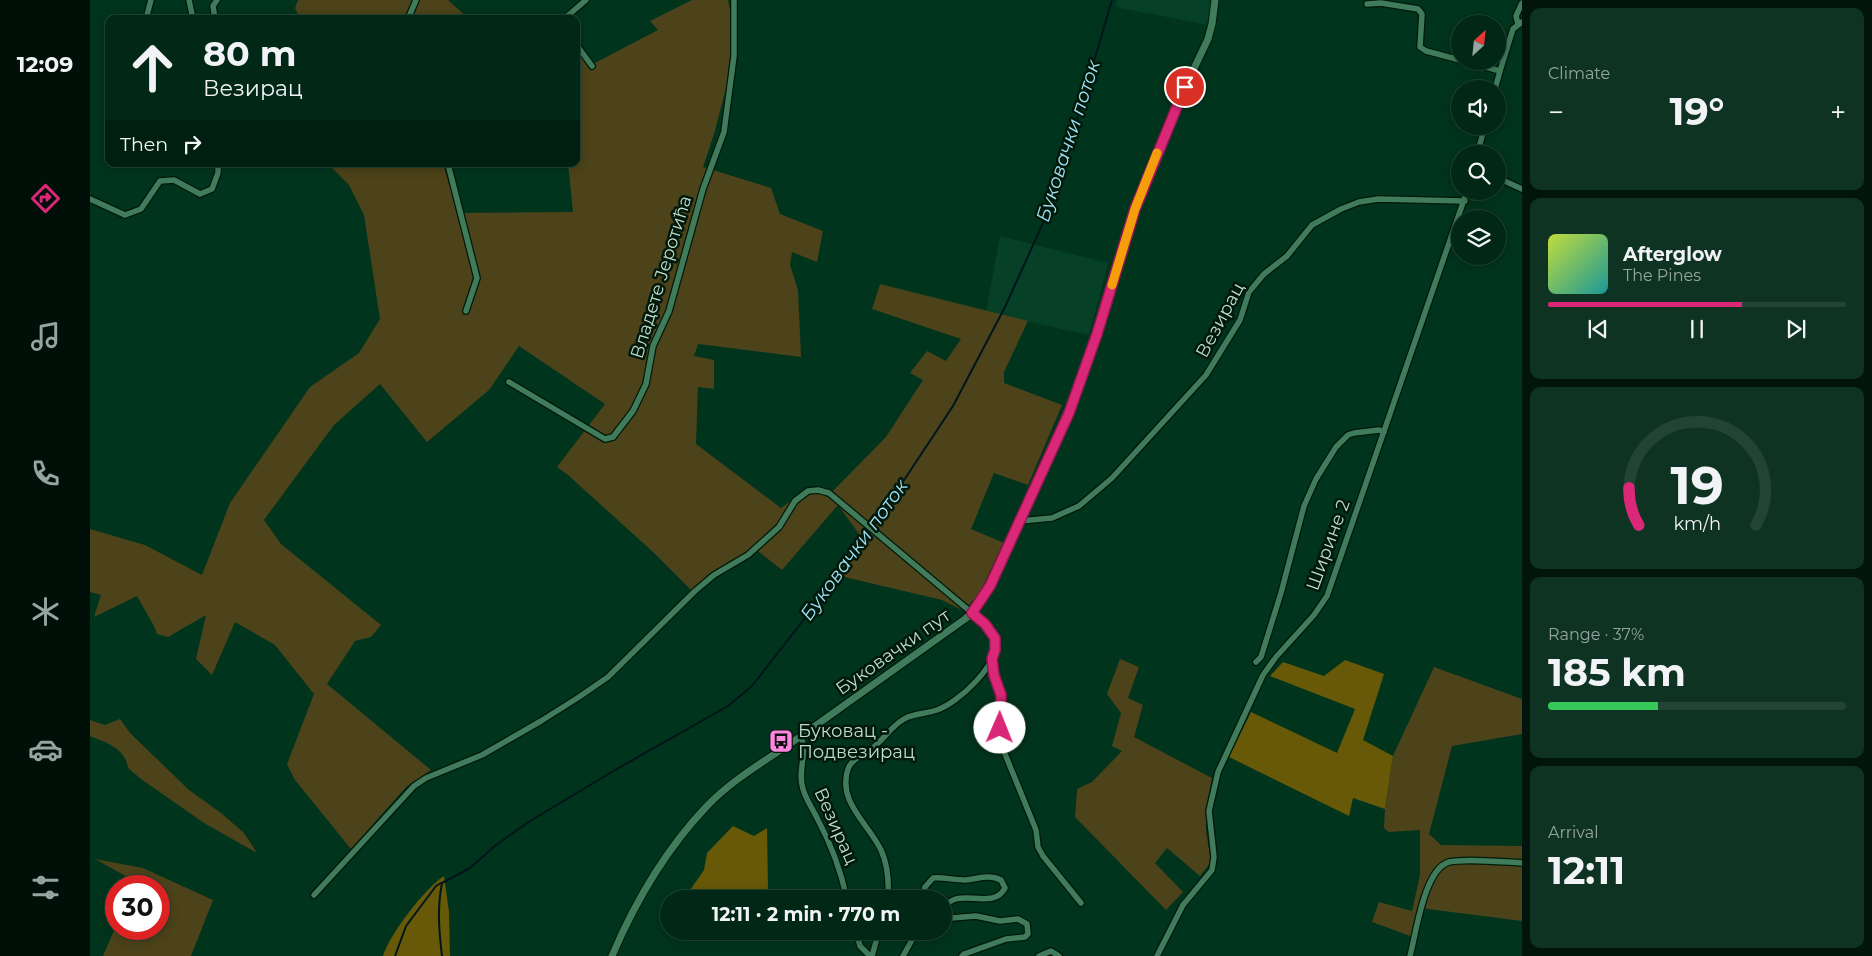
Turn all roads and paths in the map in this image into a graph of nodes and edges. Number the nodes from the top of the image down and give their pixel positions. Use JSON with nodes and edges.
{"nodes":[{"id":1,"x":151,"y":0,"type":"edge"},
{"id":2,"x":189,"y":0,"type":"edge"},
{"id":3,"x":217,"y":0,"type":"edge"},
{"id":4,"x":416,"y":0,"type":"edge"},
{"id":5,"x":586,"y":0,"type":"edge"},
{"id":6,"x":734,"y":0,"type":"edge"},
{"id":7,"x":1216,"y":0,"type":"edge"},
{"id":8,"x":1522,"y":3,"type":"edge"},
{"id":9,"x":1367,"y":4,"type":"dead end"},
{"id":10,"x":147,"y":15,"type":"edge"},
{"id":11,"x":192,"y":15,"type":"edge"},
{"id":12,"x":215,"y":15,"type":"edge"},
{"id":13,"x":410,"y":15,"type":"edge"},
{"id":14,"x":569,"y":15,"type":"edge"},
{"id":15,"x":1520,"y":23,"type":"edge"},
{"id":16,"x":580,"y":50,"type":"edge"},
{"id":17,"x":1451,"y":57,"type":"edge"},
{"id":18,"x":592,"y":66,"type":"dead end"},
{"id":19,"x":1496,"y":70,"type":"edge"},
{"id":20,"x":1500,"y":71,"type":"junction"},
{"id":21,"x":1498,"y":80,"type":"edge"},
{"id":22,"x":218,"y":167,"type":"edge"},
{"id":23,"x":449,"y":167,"type":"edge"},
{"id":24,"x":1506,"y":182,"type":"edge"},
{"id":25,"x":1522,"y":189,"type":"edge"},
{"id":26,"x":90,"y":199,"type":"edge"},
{"id":27,"x":1465,"y":201,"type":"joint"},
{"id":28,"x":466,"y":311,"type":"dead end"},
{"id":29,"x":509,"y":382,"type":"dead end"},
{"id":30,"x":1384,"y":432,"type":"junction"},
{"id":31,"x":1020,"y":521,"type":"junction"},
{"id":32,"x":972,"y":613,"type":"junction"},
{"id":33,"x":992,"y":659,"type":"junction"},
{"id":34,"x":1256,"y":662,"type":"dead end"},
{"id":35,"x":801,"y":736,"type":"junction"},
{"id":36,"x":1522,"y":863,"type":"edge"},
{"id":37,"x":845,"y":890,"type":"edge"},
{"id":38,"x":889,"y":890,"type":"edge"},
{"id":39,"x":924,"y":890,"type":"edge"},
{"id":40,"x":314,"y":895,"type":"dead end"},
{"id":41,"x":952,"y":900,"type":"edge"},
{"id":42,"x":1081,"y":903,"type":"dead end"},
{"id":43,"x":952,"y":918,"type":"edge"},
{"id":44,"x":858,"y":940,"type":"edge"},
{"id":45,"x":876,"y":940,"type":"edge"},
{"id":46,"x":912,"y":940,"type":"edge"},
{"id":47,"x":612,"y":956,"type":"edge"},
{"id":48,"x":871,"y":956,"type":"edge"},
{"id":49,"x":903,"y":956,"type":"edge"},
{"id":50,"x":962,"y":956,"type":"edge"},
{"id":51,"x":1039,"y":956,"type":"edge"},
{"id":52,"x":1059,"y":956,"type":"edge"},
{"id":53,"x":1157,"y":956,"type":"edge"},
{"id":54,"x":1410,"y":956,"type":"edge"}],
"edges":[{"from":1,"to":10,"type":"street"},
{"from":2,"to":11,"type":"street"},
{"from":3,"to":12,"type":"street"},
{"from":4,"to":13,"type":"street"},
{"from":5,"to":14,"type":"street"},
{"from":6,"to":29,"type":"street","name":"Владете Јеротића"},
{"from":7,"to":31,"type":"street","name":"Буковачки пут"},
{"from":8,"to":15,"type":"street"},
{"from":9,"to":17,"type":"street"},
{"from":15,"to":20,"type":"street"},
{"from":16,"to":18,"type":"street"},
{"from":19,"to":20,"type":"street"},
{"from":20,"to":21,"type":"street"},
{"from":22,"to":26,"type":"street"},
{"from":23,"to":28,"type":"street"},
{"from":24,"to":25,"type":"street"},
{"from":27,"to":30,"type":"street","name":"Ширине 2"},
{"from":27,"to":31,"type":"street","name":"Везирац"},
{"from":30,"to":34,"type":"street"},
{"from":30,"to":53,"type":"street","name":"Ширине 2"},
{"from":31,"to":32,"type":"street","name":"Буковачки пут"},
{"from":32,"to":33,"type":"street"},
{"from":32,"to":35,"type":"street","name":"Буковачки пут"},
{"from":32,"to":40,"type":"street"},
{"from":33,"to":38,"type":"street","name":"Везирац"},
{"from":33,"to":42,"type":"street"},
{"from":35,"to":37,"type":"street","name":"Везирац"},
{"from":35,"to":47,"type":"street","name":"Буковачки пут"},
{"from":36,"to":54,"type":"street"},
{"from":39,"to":41,"type":"street"},
{"from":43,"to":50,"type":"street"},
{"from":44,"to":48,"type":"street"},
{"from":45,"to":48,"type":"street"},
{"from":46,"to":49,"type":"street"},
{"from":51,"to":52,"type":"street"}]}
